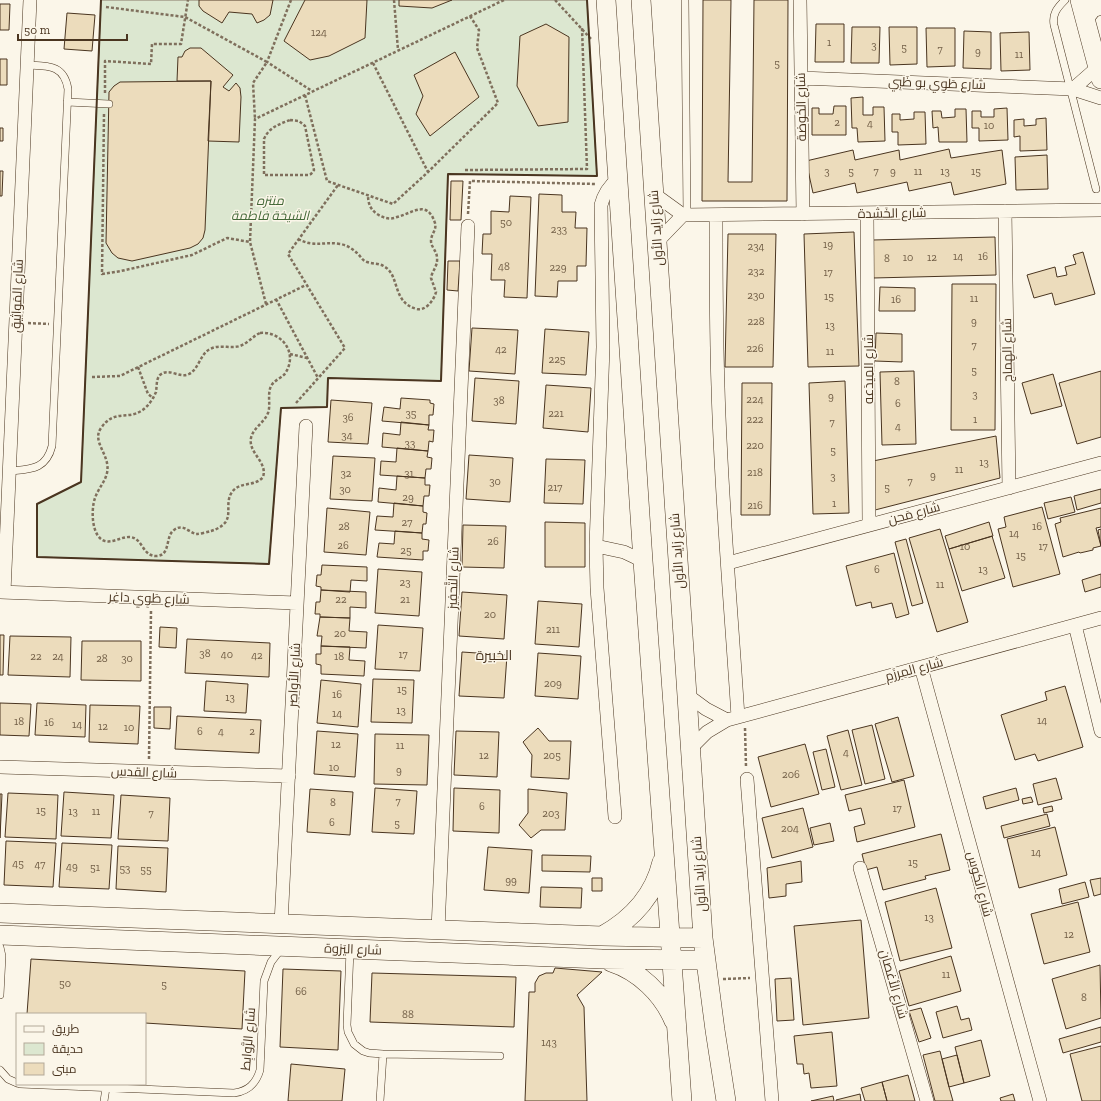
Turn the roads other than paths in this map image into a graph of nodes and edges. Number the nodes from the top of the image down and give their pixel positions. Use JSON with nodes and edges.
{"nodes":[{"id":1,"x":30,"y":0,"type":"edge"},
{"id":2,"x":606,"y":0,"type":"edge"},
{"id":3,"x":685,"y":0,"type":"edge"},
{"id":4,"x":800,"y":0,"type":"edge"},
{"id":5,"x":1065,"y":0,"type":"edge"},
{"id":6,"x":642,"y":3,"type":"edge"},
{"id":7,"x":1101,"y":5,"type":"edge"},
{"id":8,"x":1082,"y":8,"type":"edge"},
{"id":9,"x":27,"y":65,"type":"junction"},
{"id":10,"x":1099,"y":73,"type":"edge"},
{"id":11,"x":801,"y":78,"type":"junction"},
{"id":12,"x":1071,"y":88,"type":"junction"},
{"id":13,"x":1101,"y":98,"type":"edge"},
{"id":14,"x":67,"y":102,"type":"junction"},
{"id":15,"x":107,"y":104,"type":"road end"},
{"id":16,"x":614,"y":182,"type":"junction"},
{"id":17,"x":1096,"y":189,"type":"dead end"},
{"id":18,"x":654,"y":194,"type":"junction"},
{"id":19,"x":1101,"y":210,"type":"edge"},
{"id":20,"x":1005,"y":211,"type":"junction"},
{"id":21,"x":867,"y":213,"type":"junction"},
{"id":22,"x":803,"y":214,"type":"junction"},
{"id":23,"x":685,"y":215,"type":"junction"},
{"id":24,"x":716,"y":215,"type":"junction"},
{"id":25,"x":468,"y":226,"type":"road end"},
{"id":26,"x":657,"y":242,"type":"junction"},
{"id":27,"x":306,"y":426,"type":"dead end"},
{"id":28,"x":1101,"y":463,"type":"edge"},
{"id":29,"x":10,"y":471,"type":"junction"},
{"id":30,"x":1009,"y":488,"type":"junction"},
{"id":31,"x":868,"y":525,"type":"junction"},
{"id":32,"x":596,"y":546,"type":"junction"},
{"id":33,"x":643,"y":561,"type":"junction"},
{"id":34,"x":728,"y":563,"type":"junction"},
{"id":35,"x":2,"y":592,"type":"edge"},
{"id":36,"x":297,"y":603,"type":"junction"},
{"id":37,"x":1101,"y":618,"type":"edge"},
{"id":38,"x":1075,"y":625,"type":"junction"},
{"id":39,"x":921,"y":667,"type":"junction"},
{"id":40,"x":687,"y":695,"type":"junction"},
{"id":41,"x":736,"y":717,"type":"junction"},
{"id":42,"x":1101,"y":731,"type":"edge"},
{"id":43,"x":691,"y":748,"type":"junction"},
{"id":44,"x":0,"y":767,"type":"edge"},
{"id":45,"x":288,"y":776,"type":"junction"},
{"id":46,"x":747,"y":779,"type":"road end"},
{"id":47,"x":615,"y":817,"type":"dead end"},
{"id":48,"x":664,"y":855,"type":"junction"},
{"id":49,"x":860,"y":868,"type":"dead end"},
{"id":50,"x":0,"y":913,"type":"edge"},
{"id":51,"x":281,"y":924,"type":"junction"},
{"id":52,"x":438,"y":930,"type":"junction"},
{"id":53,"x":0,"y":935,"type":"edge"},
{"id":54,"x":602,"y":936,"type":"junction"},
{"id":55,"x":670,"y":938,"type":"junction"},
{"id":56,"x":703,"y":938,"type":"junction"},
{"id":57,"x":0,"y":947,"type":"edge"},
{"id":58,"x":283,"y":947,"type":"junction"},
{"id":59,"x":350,"y":949,"type":"junction"},
{"id":60,"x":602,"y":959,"type":"junction"},
{"id":61,"x":671,"y":960,"type":"junction"},
{"id":62,"x":706,"y":960,"type":"junction"},
{"id":63,"x":0,"y":995,"type":"edge"},
{"id":64,"x":677,"y":1029,"type":"junction"},
{"id":65,"x":383,"y":1054,"type":"junction"},
{"id":66,"x":500,"y":1056,"type":"dead end"},
{"id":67,"x":0,"y":1070,"type":"edge"},
{"id":68,"x":16,"y":1083,"type":"edge"},
{"id":69,"x":40,"y":1085,"type":"edge"},
{"id":70,"x":106,"y":1088,"type":"junction"},
{"id":71,"x":104,"y":1101,"type":"edge"},
{"id":72,"x":380,"y":1101,"type":"edge"},
{"id":73,"x":682,"y":1101,"type":"edge"},
{"id":74,"x":726,"y":1101,"type":"edge"},
{"id":75,"x":772,"y":1101,"type":"edge"},
{"id":76,"x":927,"y":1101,"type":"edge"},
{"id":77,"x":1040,"y":1101,"type":"edge"}],
"edges":[{"from":1,"to":9,"type":"street","name":"شارع المَواثِيق"},
{"from":2,"to":16,"type":"main road"},
{"from":3,"to":23,"type":"lane"},
{"from":4,"to":11,"type":"street","name":"شارع الخَوضة"},
{"from":5,"to":12,"type":"lane"},
{"from":6,"to":18,"type":"main road","name":"شارع زايد الأول"},
{"from":7,"to":8,"type":"main road"},
{"from":8,"to":10,"type":"main road"},
{"from":9,"to":14,"type":"lane"},
{"from":9,"to":29,"type":"street","name":"شارع المَواثِيق"},
{"from":10,"to":12,"type":"street"},
{"from":11,"to":12,"type":"street","name":"شارع طَوِي بو ظَبِي"},
{"from":11,"to":22,"type":"street","name":"شارع الخَوضة"},
{"from":12,"to":13,"type":"street","name":"شارع طَوِي بو ظَبِي"},
{"from":12,"to":17,"type":"lane"},
{"from":14,"to":15,"type":"lane"},
{"from":14,"to":29,"type":"lane"},
{"from":16,"to":32,"type":"street"},
{"from":16,"to":33,"type":"main road"},
{"from":18,"to":23,"type":"street"},
{"from":18,"to":26,"type":"main road","name":"شارع زايد الأول"},
{"from":19,"to":20,"type":"street","name":"شارع الخَشدة"},
{"from":20,"to":21,"type":"street","name":"شارع الخَشدة"},
{"from":20,"to":30,"type":"street","name":"شارع الهِماج"},
{"from":21,"to":22,"type":"street","name":"شارع الخَشدة"},
{"from":21,"to":31,"type":"street","name":"شارع المِيدَعه"},
{"from":22,"to":24,"type":"street","name":"شارع الخَشدة"},
{"from":23,"to":24,"type":"street","name":"شارع الخَشدة"},
{"from":23,"to":26,"type":"street"},
{"from":24,"to":34,"type":"street"},
{"from":25,"to":52,"type":"street","name":"شارع التَّحفِيز"},
{"from":26,"to":40,"type":"main road","name":"شارع زايد الأول"},
{"from":27,"to":36,"type":"street","name":"شارع الأواصِر"},
{"from":28,"to":30,"type":"street","name":"شارع مَحن"},
{"from":29,"to":35,"type":"street","name":"شارع المَواثِيق"},
{"from":30,"to":31,"type":"street","name":"شارع مَحن"},
{"from":31,"to":34,"type":"street","name":"شارع مَحن"},
{"from":32,"to":33,"type":"street"},
{"from":32,"to":47,"type":"street"},
{"from":33,"to":48,"type":"main road"},
{"from":34,"to":41,"type":"street"},
{"from":35,"to":36,"type":"street","name":"شارع طَوِي داغِر"},
{"from":36,"to":45,"type":"street","name":"شارع الأواصِر"},
{"from":37,"to":38,"type":"street","name":"شارع المِرزَم"},
{"from":38,"to":39,"type":"street","name":"شارع المِرزَم"},
{"from":38,"to":42,"type":"street"},
{"from":39,"to":41,"type":"street","name":"شارع المِرزَم"},
{"from":39,"to":77,"type":"street","name":"شارع الكوس"},
{"from":40,"to":41,"type":"street"},
{"from":40,"to":43,"type":"main road","name":"شارع زايد الأول"},
{"from":41,"to":43,"type":"street","name":"شارع المِرزَم"},
{"from":43,"to":56,"type":"main road","name":"شارع زايد الأول"},
{"from":44,"to":45,"type":"street","name":"شارع القدس"},
{"from":45,"to":51,"type":"street","name":"شارع الأواصِر"},
{"from":46,"to":75,"type":"street"},
{"from":48,"to":54,"type":"main road"},
{"from":48,"to":55,"type":"main road"},
{"from":49,"to":76,"type":"street","name":"شارع الأغصان"},
{"from":50,"to":51,"type":"main road","name":"شارع اليَزوة"},
{"from":51,"to":52,"type":"main road","name":"شارع اليَزوة"},
{"from":52,"to":54,"type":"main road","name":"شارع اليَزوة"},
{"from":53,"to":58,"type":"main road","name":"شارع اليَزوة"},
{"from":54,"to":55,"type":"main road","name":"شارع اليَزوة"},
{"from":55,"to":56,"type":"main road","name":"شارع اليَزوة"},
{"from":55,"to":61,"type":"main road"},
{"from":56,"to":62,"type":"main road","name":"شارع زايد الأول"},
{"from":57,"to":63,"type":"lane"},
{"from":58,"to":59,"type":"main road","name":"شارع اليَزوة"},
{"from":58,"to":70,"type":"lane","name":"شارع الرَّوابِط"},
{"from":59,"to":60,"type":"main road","name":"شارع اليَزوة"},
{"from":59,"to":65,"type":"lane"},
{"from":60,"to":61,"type":"main road","name":"شارع اليَزوة"},
{"from":60,"to":64,"type":"main road"},
{"from":61,"to":62,"type":"main road","name":"شارع اليَزوة"},
{"from":61,"to":64,"type":"main road"},
{"from":62,"to":74,"type":"main road","name":"شارع زايد الأول"},
{"from":64,"to":73,"type":"main road"},
{"from":65,"to":66,"type":"lane"},
{"from":65,"to":72,"type":"lane"},
{"from":67,"to":68,"type":"lane","name":"شارع الرَّوابِط"},
{"from":69,"to":70,"type":"lane","name":"شارع الرَّوابِط"},
{"from":70,"to":71,"type":"lane"}]}
